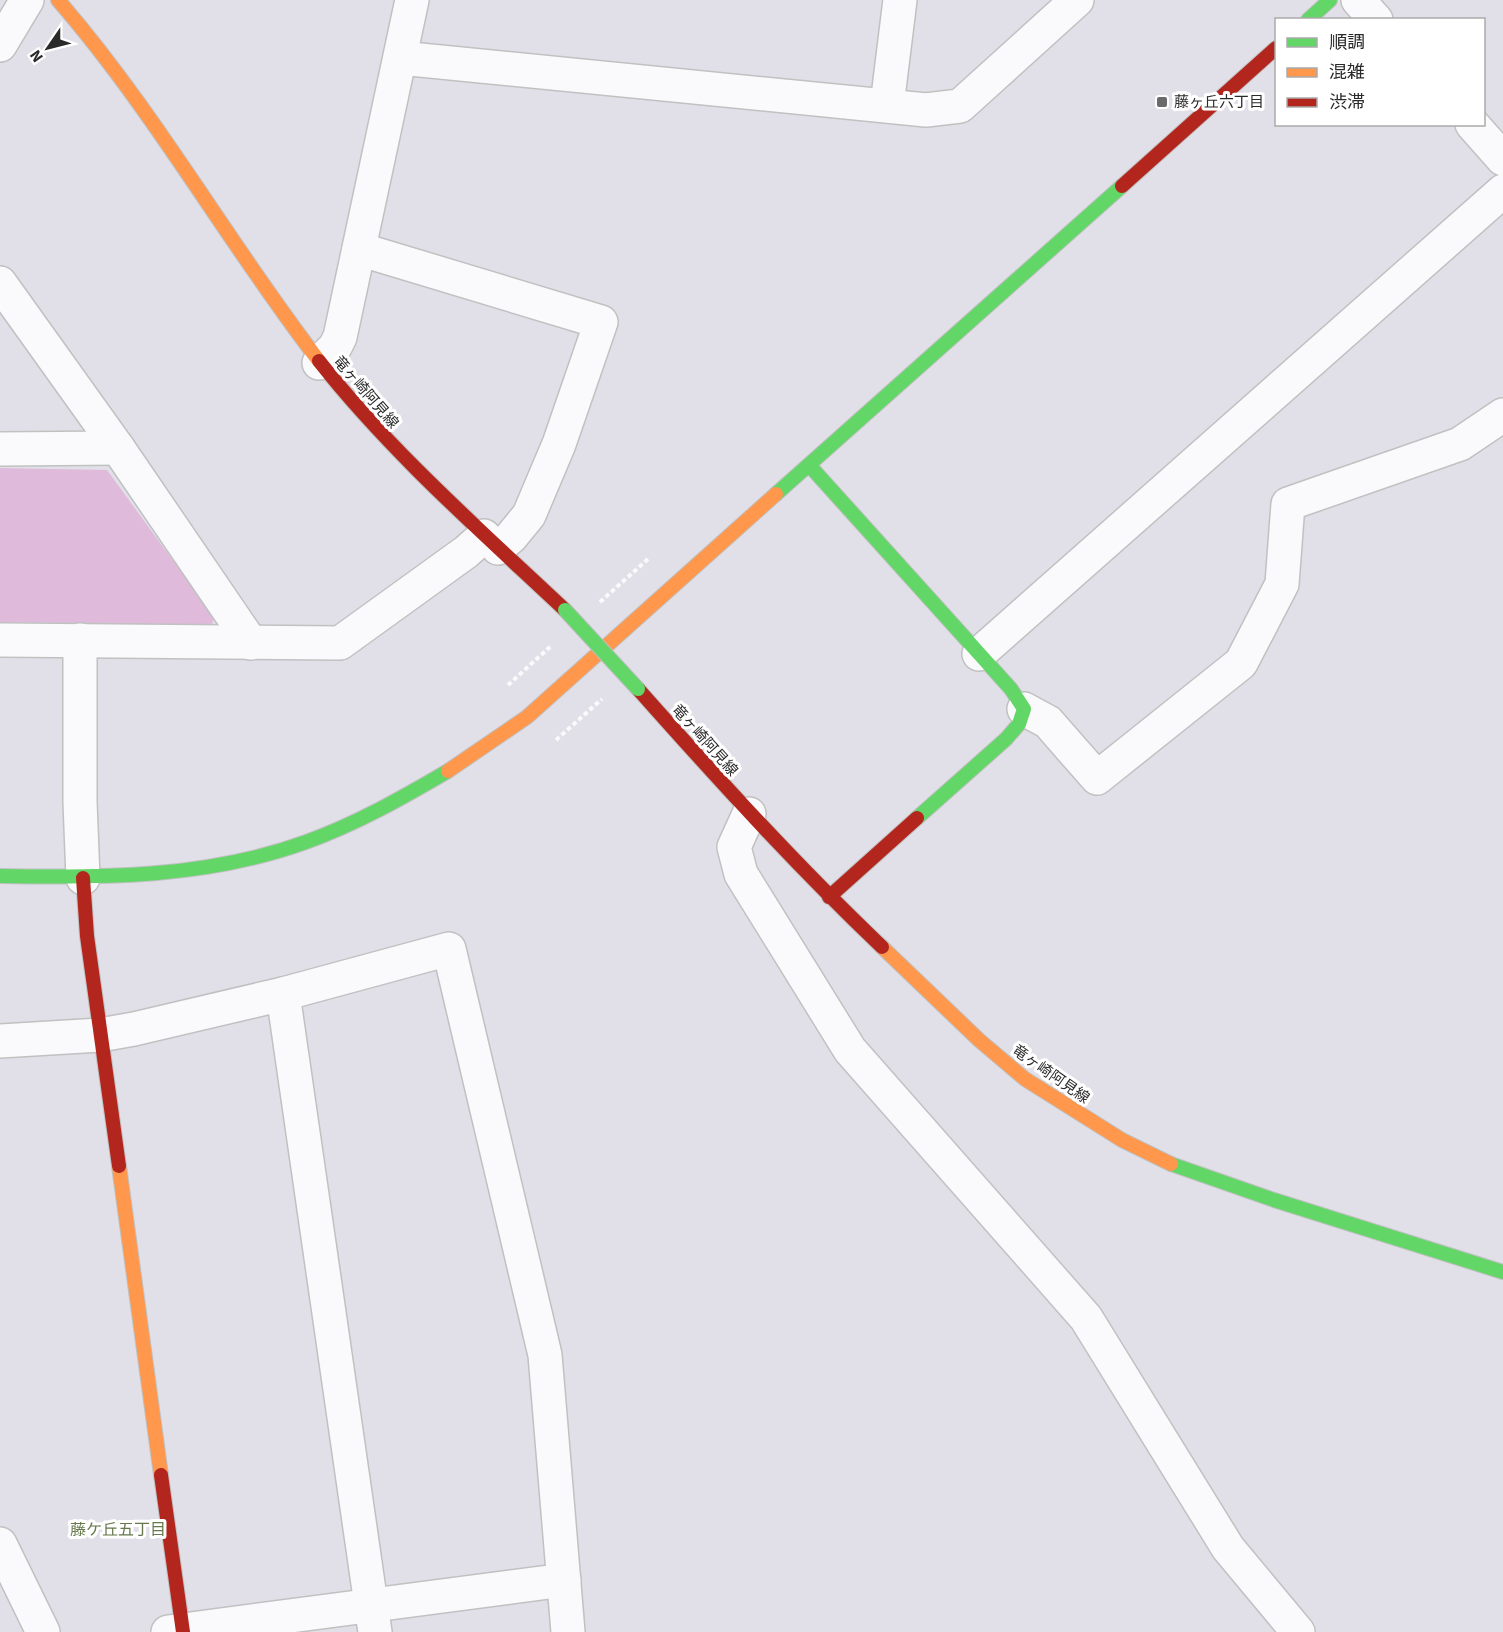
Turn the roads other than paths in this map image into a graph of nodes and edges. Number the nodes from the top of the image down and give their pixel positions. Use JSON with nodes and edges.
{"nodes":[{"id":1,"x":27,"y":0,"type":"edge"},
{"id":2,"x":58,"y":0,"type":"edge"},
{"id":3,"x":412,"y":0,"type":"edge"},
{"id":4,"x":900,"y":0,"type":"edge"},
{"id":5,"x":1077,"y":0,"type":"edge"},
{"id":6,"x":1330,"y":0,"type":"edge"},
{"id":7,"x":1358,"y":0,"type":"edge"},
{"id":8,"x":1310,"y":18,"type":"edge"},
{"id":9,"x":1374,"y":18,"type":"edge"},
{"id":10,"x":0,"y":45,"type":"edge"},
{"id":11,"x":1275,"y":49,"type":"edge"},
{"id":12,"x":400,"y":58,"type":"junction"},
{"id":13,"x":887,"y":105,"type":"junction"},
{"id":14,"x":1474,"y":126,"type":"edge"},
{"id":15,"x":1503,"y":159,"type":"edge"},
{"id":16,"x":1503,"y":192,"type":"edge"},
{"id":17,"x":359,"y":249,"type":"junction"},
{"id":18,"x":0,"y":283,"type":"edge"},
{"id":19,"x":319,"y":363,"type":"junction"},
{"id":20,"x":1503,"y":415,"type":"edge"},
{"id":21,"x":0,"y":448,"type":"edge"},
{"id":22,"x":118,"y":448,"type":"junction"},
{"id":23,"x":809,"y":465,"type":"junction"},
{"id":24,"x":491,"y":542,"type":"junction"},
{"id":25,"x":0,"y":640,"type":"edge"},
{"id":26,"x":80,"y":640,"type":"junction"},
{"id":27,"x":251,"y":643,"type":"junction"},
{"id":28,"x":980,"y":654,"type":"junction"},
{"id":29,"x":1024,"y":709,"type":"junction"},
{"id":30,"x":749,"y":814,"type":"junction"},
{"id":31,"x":0,"y":876,"type":"edge"},
{"id":32,"x":83,"y":878,"type":"junction"},
{"id":33,"x":829,"y":897,"type":"junction"},
{"id":34,"x":283,"y":994,"type":"junction"},
{"id":35,"x":100,"y":1035,"type":"junction"},
{"id":36,"x":0,"y":1041,"type":"edge"},
{"id":37,"x":1503,"y":1272,"type":"edge"},
{"id":38,"x":0,"y":1544,"type":"edge"},
{"id":39,"x":564,"y":1580,"type":"junction"},
{"id":40,"x":373,"y":1619,"type":"edge"},
{"id":41,"x":178,"y":1631,"type":"edge"},
{"id":42,"x":43,"y":1632,"type":"edge"},
{"id":43,"x":568,"y":1632,"type":"edge"},
{"id":44,"x":1298,"y":1632,"type":"edge"}],
"edges":[{"from":1,"to":10,"type":"street"},
{"from":2,"to":19,"type":"street","name":"竜ヶ崎阿見線"},
{"from":3,"to":12,"type":"street"},
{"from":4,"to":13,"type":"street"},
{"from":5,"to":13,"type":"street"},
{"from":6,"to":8,"type":"street"},
{"from":7,"to":9,"type":"street"},
{"from":11,"to":23,"type":"street"},
{"from":12,"to":13,"type":"street"},
{"from":12,"to":17,"type":"street"},
{"from":14,"to":15,"type":"street"},
{"from":16,"to":28,"type":"street"},
{"from":17,"to":19,"type":"street"},
{"from":17,"to":24,"type":"street"},
{"from":18,"to":22,"type":"street"},
{"from":19,"to":24,"type":"street","name":"竜ヶ崎阿見線"},
{"from":20,"to":29,"type":"street"},
{"from":21,"to":22,"type":"street"},
{"from":22,"to":27,"type":"street"},
{"from":23,"to":28,"type":"street"},
{"from":23,"to":32,"type":"street"},
{"from":24,"to":27,"type":"street"},
{"from":24,"to":30,"type":"street","name":"竜ヶ崎阿見線","bridge":true},
{"from":25,"to":26,"type":"street"},
{"from":26,"to":27,"type":"street"},
{"from":26,"to":32,"type":"street"},
{"from":28,"to":29,"type":"street"},
{"from":29,"to":33,"type":"street"},
{"from":30,"to":33,"type":"street","name":"竜ヶ崎阿見線"},
{"from":30,"to":44,"type":"street"},
{"from":31,"to":32,"type":"street"},
{"from":32,"to":35,"type":"street"},
{"from":33,"to":37,"type":"street","name":"竜ヶ崎阿見線"},
{"from":34,"to":35,"type":"street"},
{"from":34,"to":39,"type":"street"},
{"from":34,"to":40,"type":"street"},
{"from":35,"to":36,"type":"street"},
{"from":35,"to":41,"type":"street"},
{"from":38,"to":42,"type":"street"},
{"from":39,"to":40,"type":"street"},
{"from":39,"to":43,"type":"street"},
{"from":40,"to":41,"type":"street"}]}
